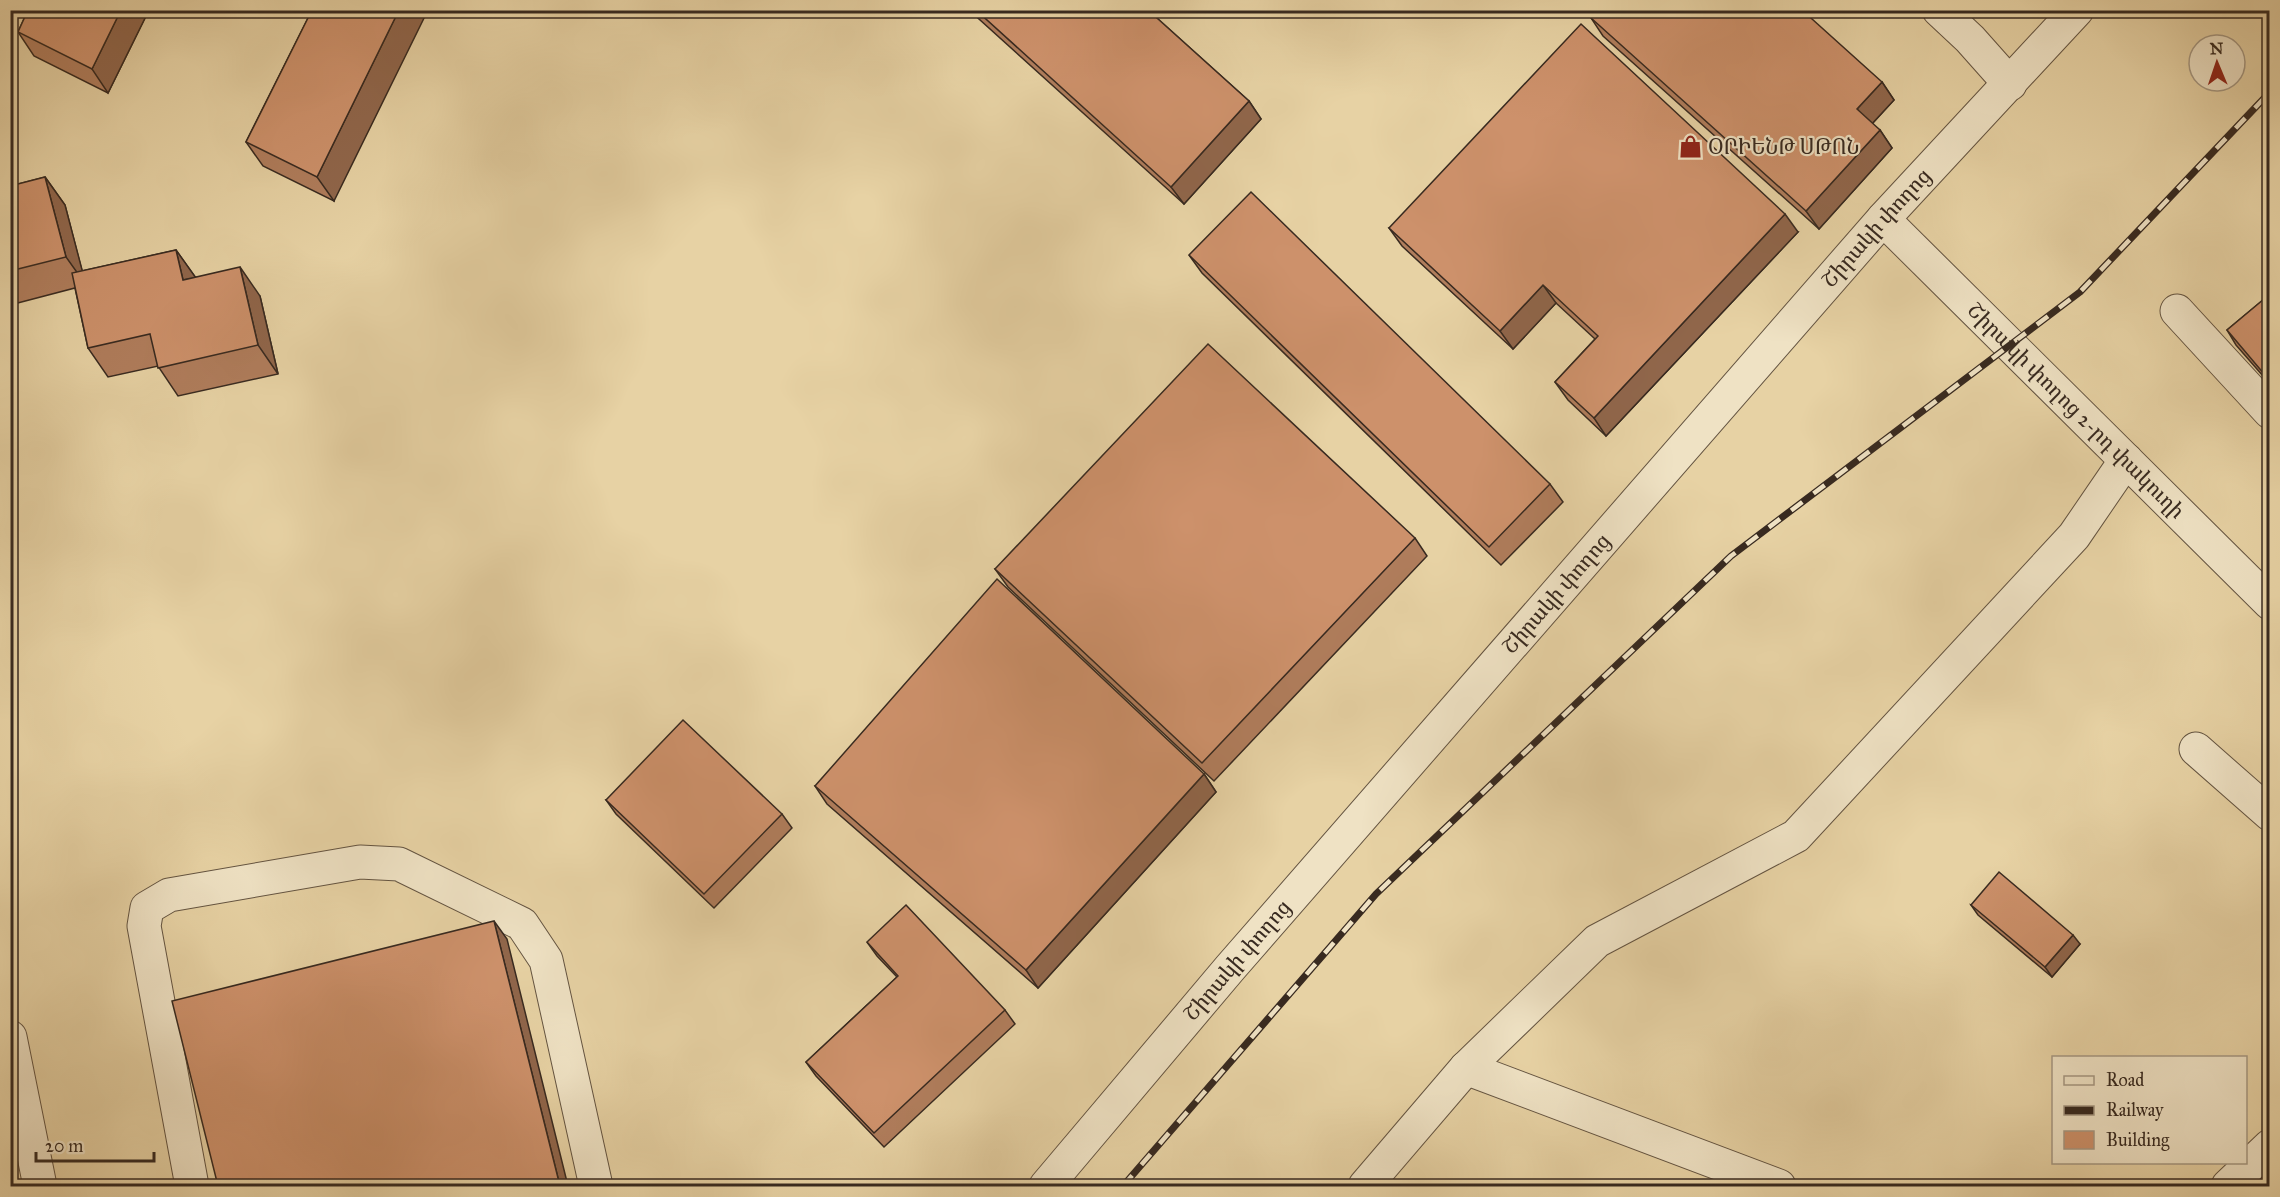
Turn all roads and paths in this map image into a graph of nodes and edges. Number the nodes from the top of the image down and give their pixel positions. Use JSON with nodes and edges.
{"nodes":[{"id":1,"x":1939,"y":10,"type":"edge"},
{"id":2,"x":2077,"y":10,"type":"edge"},
{"id":3,"x":2010,"y":84,"type":"junction"},
{"id":4,"x":1883,"y":219,"type":"junction"},
{"id":5,"x":2177,"y":311,"type":"dead end"},
{"id":6,"x":2270,"y":412,"type":"edge"},
{"id":7,"x":2126,"y":460,"type":"junction"},
{"id":8,"x":2270,"y":603,"type":"edge"},
{"id":9,"x":2196,"y":749,"type":"dead end"},
{"id":10,"x":2270,"y":814,"type":"edge"},
{"id":11,"x":10,"y":1037,"type":"edge"},
{"id":12,"x":1466,"y":1068,"type":"junction"},
{"id":13,"x":2270,"y":1146,"type":"edge"},
{"id":14,"x":40,"y":1186,"type":"edge"},
{"id":15,"x":192,"y":1186,"type":"edge"},
{"id":16,"x":596,"y":1186,"type":"edge"},
{"id":17,"x":1046,"y":1186,"type":"edge"},
{"id":18,"x":1365,"y":1186,"type":"edge"},
{"id":19,"x":1779,"y":1186,"type":"edge"},
{"id":20,"x":2228,"y":1186,"type":"edge"}],
"edges":[{"from":1,"to":3,"type":"street"},
{"from":2,"to":3,"type":"street","name":"Շիրակի փողոց"},
{"from":3,"to":4,"type":"street","name":"Շիրակի փողոց"},
{"from":4,"to":7,"type":"street","name":"Շիրակի փողոց 2-րդ փակուղի"},
{"from":4,"to":17,"type":"street","name":"Շիրակի փողոց"},
{"from":5,"to":6,"type":"street"},
{"from":7,"to":8,"type":"street","name":"Շիրակի փողոց 2-րդ փակուղի"},
{"from":7,"to":12,"type":"street"},
{"from":9,"to":10,"type":"street"},
{"from":11,"to":14,"type":"street"},
{"from":12,"to":18,"type":"street"},
{"from":12,"to":19,"type":"street"},
{"from":13,"to":20,"type":"street"},
{"from":15,"to":16,"type":"street"}]}
